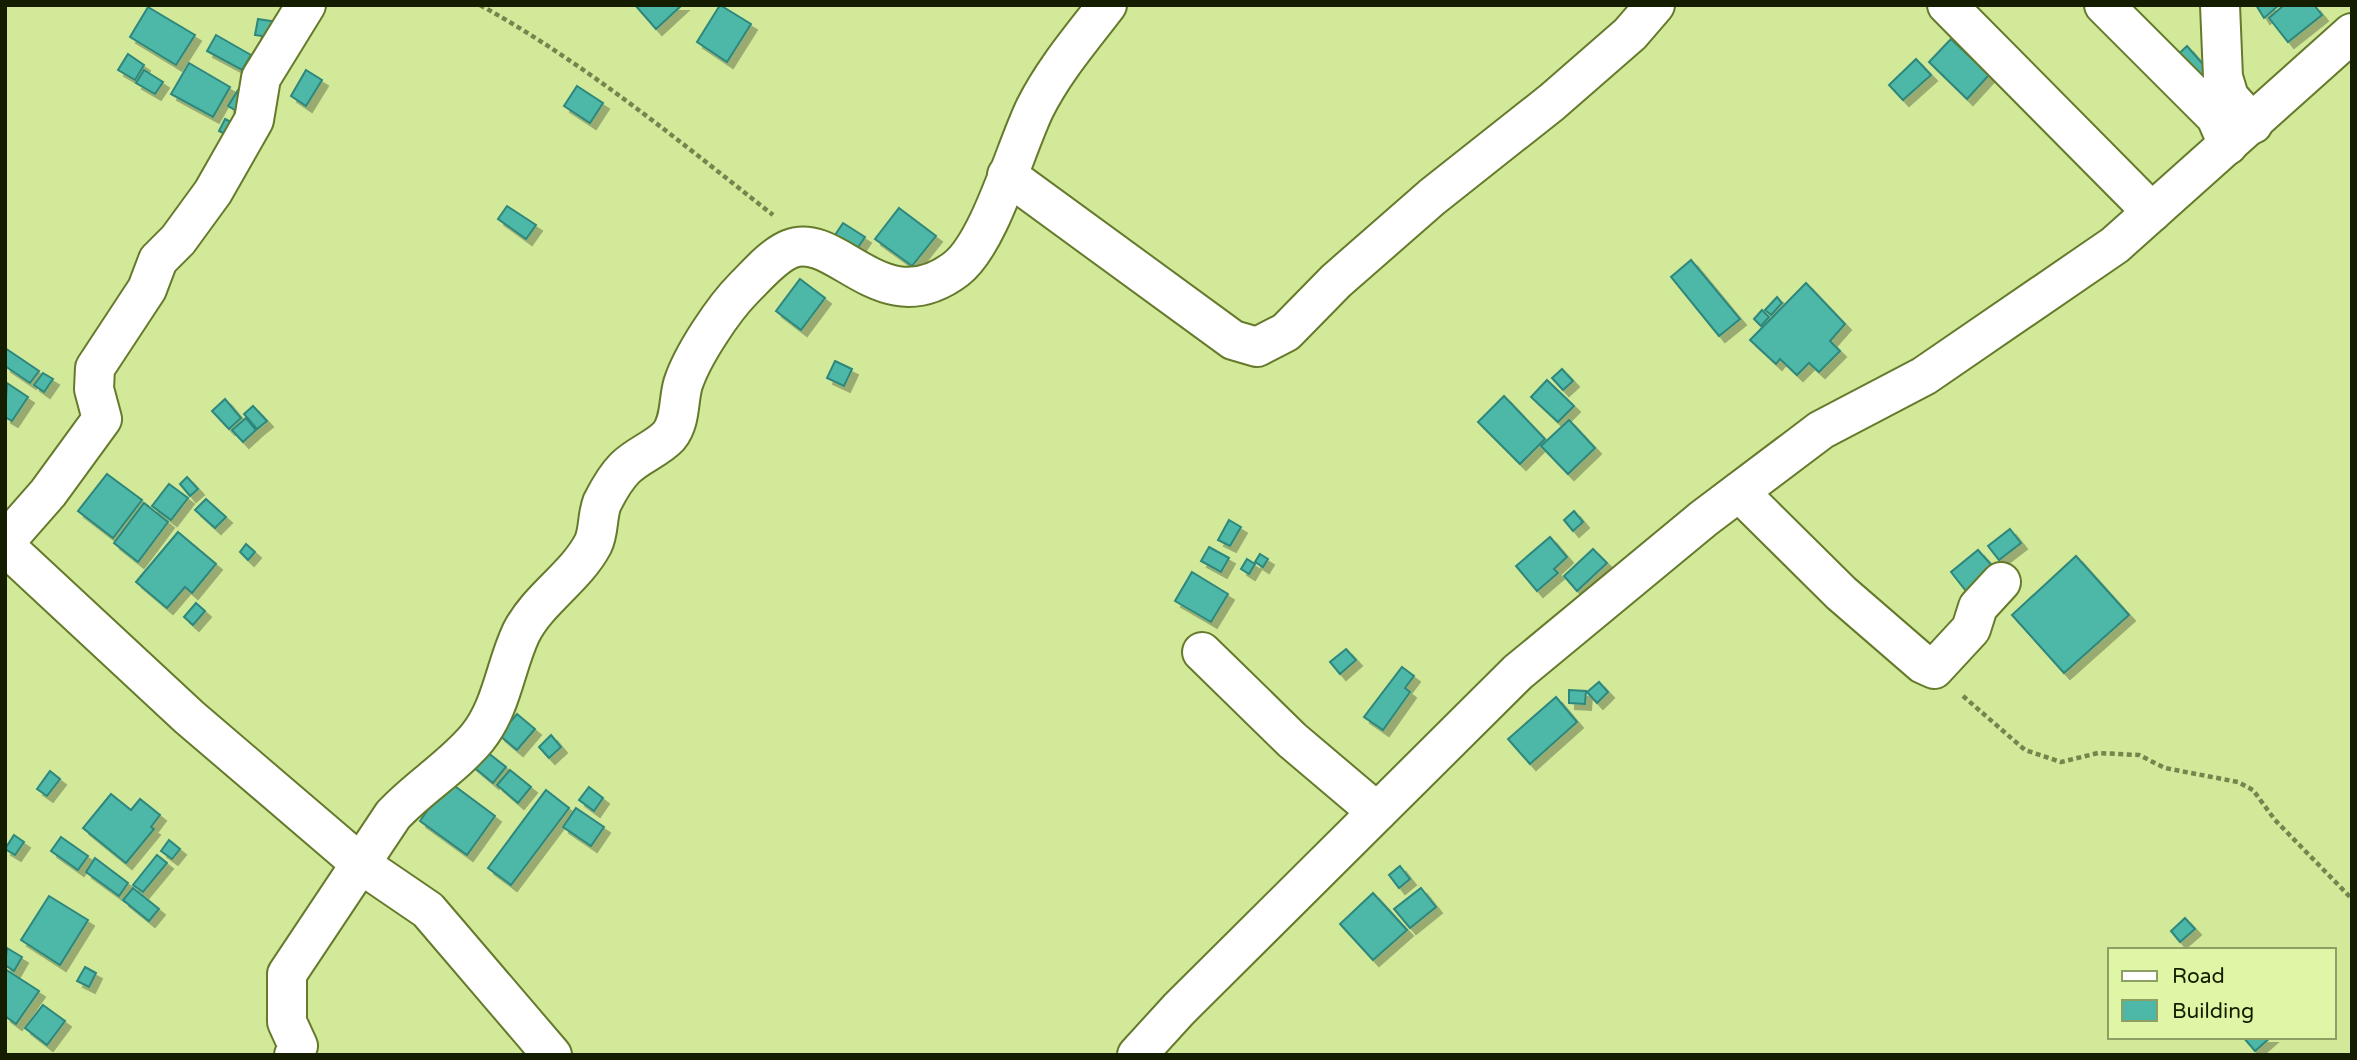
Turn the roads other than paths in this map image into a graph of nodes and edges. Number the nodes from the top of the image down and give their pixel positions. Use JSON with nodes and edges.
{"nodes":[{"id":1,"x":306,"y":5,"type":"edge"},
{"id":2,"x":1107,"y":5,"type":"edge"},
{"id":3,"x":1655,"y":5,"type":"edge"},
{"id":4,"x":1947,"y":5,"type":"edge"},
{"id":5,"x":2104,"y":5,"type":"edge"},
{"id":6,"x":2220,"y":5,"type":"edge"},
{"id":7,"x":2352,"y":33,"type":"edge"},
{"id":8,"x":2241,"y":134,"type":"junction"},
{"id":9,"x":1007,"y":175,"type":"junction"},
{"id":10,"x":2152,"y":212,"type":"junction"},
{"id":11,"x":1739,"y":492,"type":"junction"},
{"id":12,"x":5,"y":544,"type":"edge"},
{"id":13,"x":2001,"y":582,"type":"dead end"},
{"id":14,"x":1202,"y":652,"type":"dead end"},
{"id":15,"x":1377,"y":812,"type":"junction"},
{"id":16,"x":362,"y":865,"type":"junction"},
{"id":17,"x":294,"y":1055,"type":"edge"},
{"id":18,"x":552,"y":1055,"type":"edge"},
{"id":19,"x":1137,"y":1055,"type":"edge"}],
"edges":[{"from":1,"to":12,"type":"street"},
{"from":2,"to":9,"type":"street"},
{"from":3,"to":9,"type":"street"},
{"from":4,"to":10,"type":"street"},
{"from":5,"to":8,"type":"street"},
{"from":6,"to":8,"type":"street"},
{"from":7,"to":8,"type":"street"},
{"from":8,"to":10,"type":"street"},
{"from":9,"to":16,"type":"street"},
{"from":10,"to":11,"type":"street"},
{"from":11,"to":13,"type":"street"},
{"from":11,"to":15,"type":"street"},
{"from":12,"to":16,"type":"street"},
{"from":14,"to":15,"type":"street"},
{"from":15,"to":19,"type":"street"},
{"from":16,"to":17,"type":"street"},
{"from":16,"to":18,"type":"street"}]}
